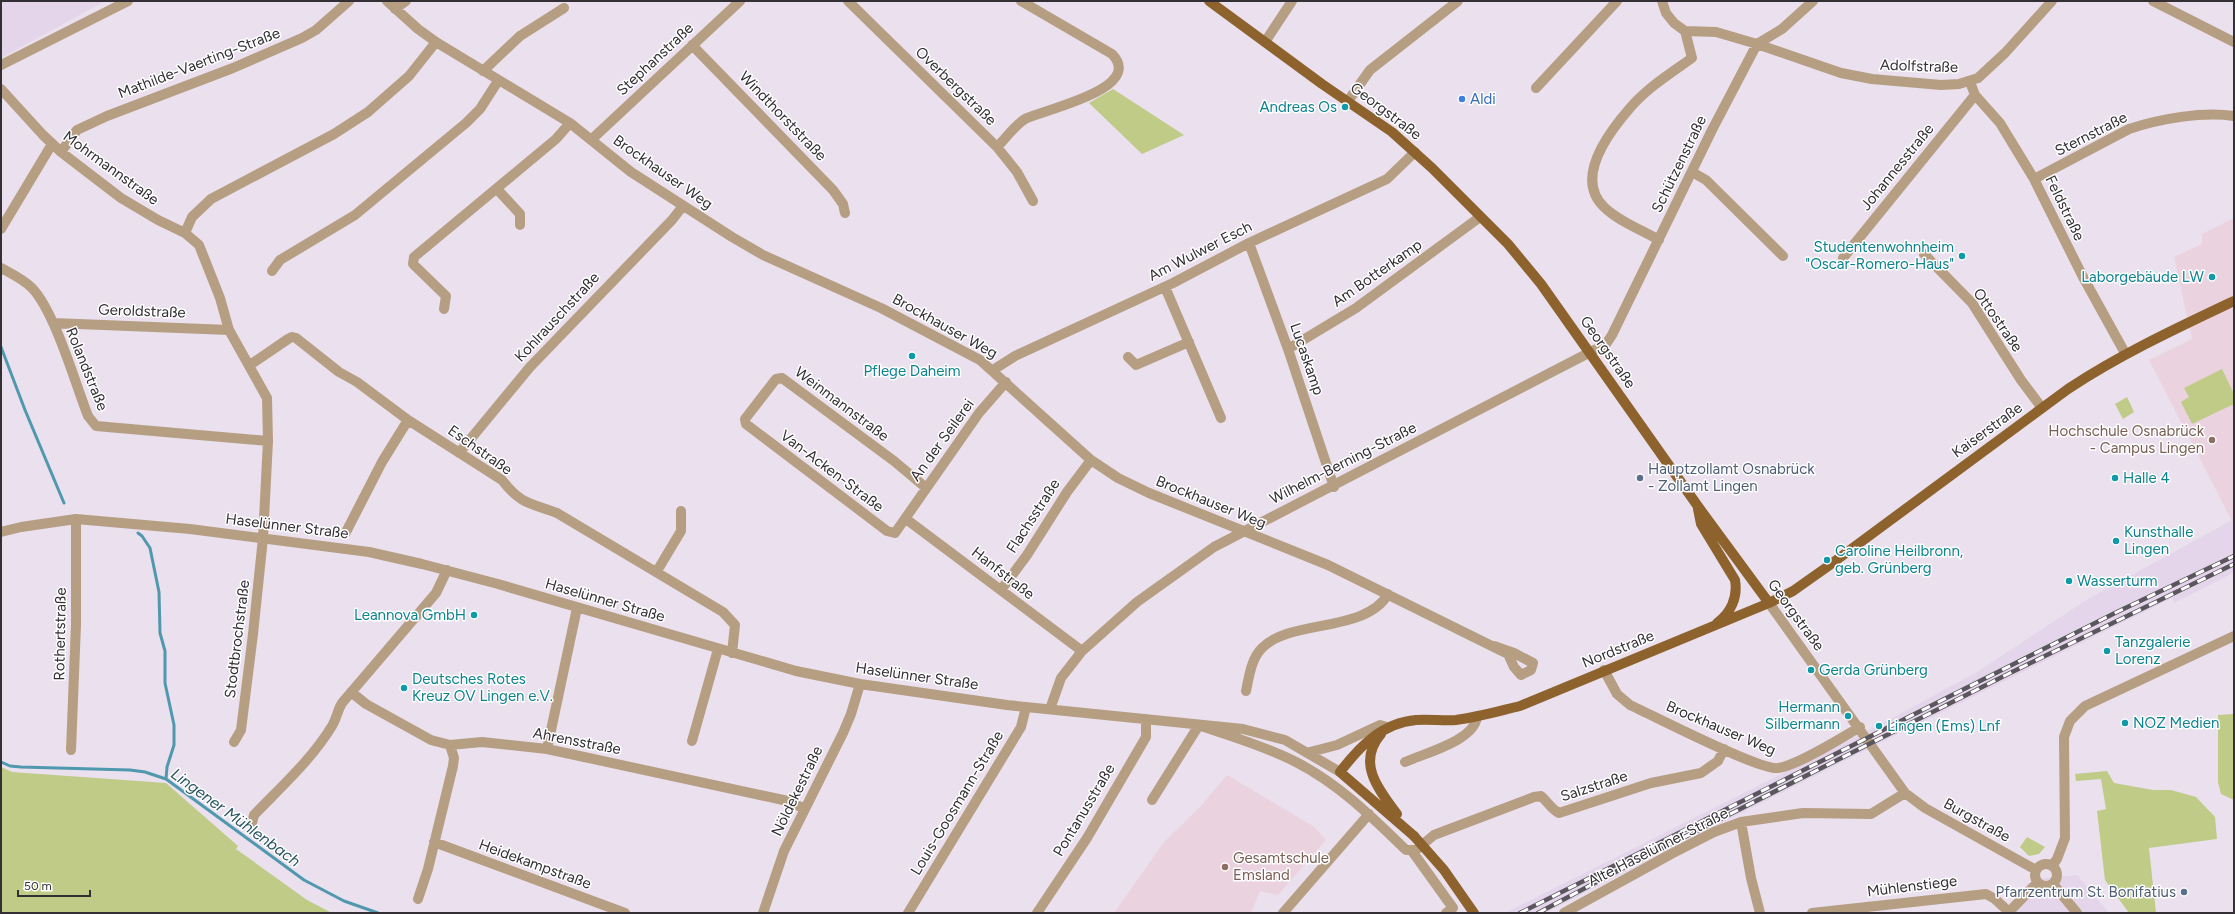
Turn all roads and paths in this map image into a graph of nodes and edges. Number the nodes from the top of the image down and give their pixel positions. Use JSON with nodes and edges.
{"nodes":[{"id":1,"x":128,"y":1,"type":"edge"},
{"id":2,"x":349,"y":1,"type":"edge"},
{"id":3,"x":387,"y":1,"type":"edge"},
{"id":4,"x":406,"y":1,"type":"edge"},
{"id":5,"x":740,"y":1,"type":"edge"},
{"id":6,"x":848,"y":1,"type":"edge"},
{"id":7,"x":1021,"y":1,"type":"edge"},
{"id":8,"x":1209,"y":1,"type":"edge"},
{"id":9,"x":1292,"y":1,"type":"edge"},
{"id":10,"x":1458,"y":1,"type":"edge"},
{"id":11,"x":1617,"y":1,"type":"edge"},
{"id":12,"x":1662,"y":1,"type":"edge"},
{"id":13,"x":1813,"y":1,"type":"edge"},
{"id":14,"x":2052,"y":1,"type":"edge"},
{"id":15,"x":2153,"y":1,"type":"edge"},
{"id":16,"x":564,"y":8,"type":"dead end"},
{"id":17,"x":395,"y":9,"type":"junction"},
{"id":18,"x":1685,"y":31,"type":"junction"},
{"id":19,"x":436,"y":42,"type":"junction"},
{"id":20,"x":1265,"y":42,"type":"junction"},
{"id":21,"x":2234,"y":42,"type":"edge"},
{"id":22,"x":1757,"y":44,"type":"junction"},
{"id":23,"x":692,"y":45,"type":"junction"},
{"id":24,"x":1,"y":65,"type":"edge"},
{"id":25,"x":483,"y":71,"type":"junction"},
{"id":26,"x":498,"y":81,"type":"junction"},
{"id":27,"x":1970,"y":82,"type":"junction"},
{"id":28,"x":1536,"y":88,"type":"dead end"},
{"id":29,"x":1,"y":89,"type":"edge"},
{"id":30,"x":1975,"y":95,"type":"junction"},
{"id":31,"x":1348,"y":100,"type":"junction"},
{"id":32,"x":2234,"y":116,"type":"edge"},
{"id":33,"x":570,"y":123,"type":"junction"},
{"id":34,"x":591,"y":140,"type":"junction"},
{"id":35,"x":52,"y":144,"type":"junction"},
{"id":36,"x":997,"y":147,"type":"junction"},
{"id":37,"x":61,"y":152,"type":"junction"},
{"id":38,"x":1415,"y":152,"type":"junction"},
{"id":39,"x":1692,"y":172,"type":"junction"},
{"id":40,"x":2034,"y":179,"type":"junction"},
{"id":41,"x":497,"y":189,"type":"junction"},
{"id":42,"x":1033,"y":201,"type":"dead end"},
{"id":43,"x":683,"y":206,"type":"junction"},
{"id":44,"x":845,"y":213,"type":"dead end"},
{"id":45,"x":1480,"y":217,"type":"junction"},
{"id":46,"x":520,"y":225,"type":"dead end"},
{"id":47,"x":1,"y":230,"type":"edge"},
{"id":48,"x":185,"y":233,"type":"junction"},
{"id":49,"x":1659,"y":240,"type":"junction"},
{"id":50,"x":1249,"y":243,"type":"junction"},
{"id":51,"x":1924,"y":254,"type":"dead end"},
{"id":52,"x":1783,"y":256,"type":"dead end"},
{"id":53,"x":1843,"y":258,"type":"dead end"},
{"id":54,"x":1,"y":268,"type":"edge"},
{"id":55,"x":272,"y":271,"type":"dead end"},
{"id":56,"x":1165,"y":287,"type":"junction"},
{"id":57,"x":2234,"y":301,"type":"edge"},
{"id":58,"x":444,"y":309,"type":"dead end"},
{"id":59,"x":53,"y":323,"type":"junction"},
{"id":60,"x":229,"y":330,"type":"junction"},
{"id":61,"x":1189,"y":342,"type":"junction"},
{"id":62,"x":1288,"y":349,"type":"junction"},
{"id":63,"x":1590,"y":353,"type":"junction"},
{"id":64,"x":2125,"y":353,"type":"junction"},
{"id":65,"x":1128,"y":357,"type":"dead end"},
{"id":66,"x":250,"y":365,"type":"junction"},
{"id":67,"x":994,"y":370,"type":"junction"},
{"id":68,"x":1006,"y":382,"type":"junction"},
{"id":69,"x":2042,"y":408,"type":"junction"},
{"id":70,"x":747,"y":415,"type":"joint"},
{"id":71,"x":1221,"y":418,"type":"dead end"},
{"id":72,"x":408,"y":420,"type":"junction"},
{"id":73,"x":268,"y":441,"type":"junction"},
{"id":74,"x":459,"y":453,"type":"junction"},
{"id":75,"x":1091,"y":460,"type":"junction"},
{"id":76,"x":925,"y":487,"type":"junction"},
{"id":77,"x":1334,"y":487,"type":"junction"},
{"id":78,"x":1697,"y":505,"type":"junction"},
{"id":79,"x":681,"y":511,"type":"dead end"},
{"id":80,"x":76,"y":519,"type":"junction"},
{"id":81,"x":906,"y":519,"type":"junction"},
{"id":82,"x":1,"y":532,"type":"edge"},
{"id":83,"x":1243,"y":532,"type":"junction"},
{"id":84,"x":345,"y":534,"type":"dead end"},
{"id":85,"x":263,"y":538,"type":"junction"},
{"id":86,"x":446,"y":570,"type":"junction"},
{"id":87,"x":656,"y":571,"type":"junction"},
{"id":88,"x":1001,"y":590,"type":"junction"},
{"id":89,"x":1388,"y":594,"type":"junction"},
{"id":90,"x":1769,"y":603,"type":"junction"},
{"id":91,"x":577,"y":608,"type":"junction"},
{"id":92,"x":1697,"y":633,"type":"junction"},
{"id":93,"x":2234,"y":636,"type":"edge"},
{"id":94,"x":1494,"y":646,"type":"junction"},
{"id":95,"x":718,"y":649,"type":"junction"},
{"id":96,"x":1082,"y":651,"type":"junction"},
{"id":97,"x":732,"y":653,"type":"junction"},
{"id":98,"x":1604,"y":670,"type":"junction"},
{"id":99,"x":860,"y":684,"type":"junction"},
{"id":100,"x":1246,"y":691,"type":"dead end"},
{"id":101,"x":351,"y":692,"type":"junction"},
{"id":102,"x":1026,"y":707,"type":"junction"},
{"id":103,"x":1050,"y":709,"type":"junction"},
{"id":104,"x":1477,"y":717,"type":"junction"},
{"id":105,"x":1146,"y":719,"type":"junction"},
{"id":106,"x":1199,"y":725,"type":"junction"},
{"id":107,"x":1387,"y":727,"type":"junction"},
{"id":108,"x":1860,"y":727,"type":"junction"},
{"id":109,"x":692,"y":741,"type":"dead end"},
{"id":110,"x":234,"y":742,"type":"dead end"},
{"id":111,"x":450,"y":745,"type":"junction"},
{"id":112,"x":547,"y":749,"type":"junction"},
{"id":113,"x":1724,"y":749,"type":"junction"},
{"id":114,"x":71,"y":750,"type":"dead end"},
{"id":115,"x":1310,"y":752,"type":"junction"},
{"id":116,"x":1405,"y":762,"type":"dead end"},
{"id":117,"x":1340,"y":772,"type":"junction"},
{"id":118,"x":1906,"y":793,"type":"junction"},
{"id":119,"x":1152,"y":800,"type":"dead end"},
{"id":120,"x":1386,"y":805,"type":"junction"},
{"id":121,"x":805,"y":809,"type":"junction"},
{"id":122,"x":1370,"y":814,"type":"junction"},
{"id":123,"x":1741,"y":822,"type":"junction"},
{"id":124,"x":252,"y":823,"type":"dead end"},
{"id":125,"x":434,"y":842,"type":"junction"},
{"id":126,"x":1412,"y":851,"type":"junction"},
{"id":127,"x":2052,"y":866,"type":"junction"},
{"id":128,"x":2036,"y":870,"type":"junction"},
{"id":129,"x":2037,"y":883,"type":"junction"},
{"id":130,"x":2053,"y":884,"type":"junction"},
{"id":131,"x":418,"y":899,"type":"dead end"},
{"id":132,"x":2009,"y":912,"type":"edge"},
{"id":133,"x":625,"y":913,"type":"edge"},
{"id":134,"x":763,"y":913,"type":"edge"},
{"id":135,"x":908,"y":913,"type":"edge"},
{"id":136,"x":1037,"y":913,"type":"edge"},
{"id":137,"x":1282,"y":913,"type":"edge"},
{"id":138,"x":1446,"y":913,"type":"edge"},
{"id":139,"x":1474,"y":913,"type":"edge"},
{"id":140,"x":1565,"y":913,"type":"edge"},
{"id":141,"x":1760,"y":913,"type":"edge"},
{"id":142,"x":1812,"y":913,"type":"edge"},
{"id":143,"x":2077,"y":913,"type":"edge"}],
"edges":[{"from":1,"to":24,"type":"street"},
{"from":2,"to":37,"type":"street","name":"Mathilde-Vaerting-Straße"},
{"from":3,"to":17,"type":"street","name":"Brockhauser Weg"},
{"from":4,"to":17,"type":"street"},
{"from":5,"to":23,"type":"street","name":"Stephanstraße"},
{"from":6,"to":36,"type":"street","name":"Overbergstraße"},
{"from":7,"to":36,"type":"street"},
{"from":8,"to":20,"type":"main road","name":"Georgstraße"},
{"from":9,"to":20,"type":"street"},
{"from":10,"to":31,"type":"street"},
{"from":11,"to":28,"type":"street"},
{"from":12,"to":18,"type":"street"},
{"from":13,"to":22,"type":"street"},
{"from":14,"to":27,"type":"street","name":"Adolfstraße"},
{"from":15,"to":21,"type":"street"},
{"from":16,"to":25,"type":"street"},
{"from":17,"to":19,"type":"street","name":"Brockhauser Weg"},
{"from":18,"to":22,"type":"street","name":"Adolfstraße"},
{"from":18,"to":49,"type":"street"},
{"from":19,"to":25,"type":"street","name":"Brockhauser Weg"},
{"from":19,"to":48,"type":"street"},
{"from":20,"to":31,"type":"main road","name":"Georgstraße"},
{"from":22,"to":27,"type":"street","name":"Adolfstraße"},
{"from":22,"to":39,"type":"street","name":"Schützenstraße"},
{"from":23,"to":34,"type":"street","name":"Stephanstraße"},
{"from":23,"to":44,"type":"street","name":"Windthorststraße"},
{"from":25,"to":26,"type":"street","name":"Brockhauser Weg"},
{"from":26,"to":33,"type":"street","name":"Brockhauser Weg"},
{"from":26,"to":55,"type":"street"},
{"from":27,"to":30,"type":"street","name":"Feldstraße"},
{"from":29,"to":35,"type":"street","name":"Mohrmannstraße"},
{"from":30,"to":40,"type":"street","name":"Feldstraße"},
{"from":30,"to":53,"type":"street","name":"Johannesstraße"},
{"from":31,"to":38,"type":"main road","name":"Georgstraße"},
{"from":32,"to":40,"type":"street","name":"Sternstraße"},
{"from":33,"to":34,"type":"street","name":"Brockhauser Weg"},
{"from":33,"to":41,"type":"street"},
{"from":34,"to":43,"type":"street","name":"Brockhauser Weg"},
{"from":35,"to":37,"type":"street","name":"Mohrmannstraße"},
{"from":35,"to":47,"type":"street"},
{"from":36,"to":42,"type":"street","name":"Overbergstraße"},
{"from":37,"to":48,"type":"street","name":"Mohrmannstraße"},
{"from":38,"to":45,"type":"main road","name":"Georgstraße"},
{"from":38,"to":50,"type":"street","name":"Am Wulwer Esch"},
{"from":39,"to":49,"type":"street","name":"Schützenstraße"},
{"from":39,"to":52,"type":"street"},
{"from":40,"to":64,"type":"street","name":"Feldstraße"},
{"from":41,"to":46,"type":"street"},
{"from":41,"to":58,"type":"street"},
{"from":43,"to":67,"type":"street","name":"Brockhauser Weg"},
{"from":43,"to":74,"type":"street","name":"Kohlrauschstraße"},
{"from":45,"to":62,"type":"street","name":"Am Botterkamp"},
{"from":45,"to":63,"type":"main road","name":"Georgstraße"},
{"from":48,"to":60,"type":"street","name":"Mohrmannstraße"},
{"from":49,"to":63,"type":"street","name":"Schützenstraße"},
{"from":50,"to":56,"type":"street","name":"Am Wulwer Esch"},
{"from":50,"to":62,"type":"street","name":"Lucaskamp"},
{"from":51,"to":69,"type":"street","name":"Ottostraße"},
{"from":54,"to":59,"type":"street","name":"Rolandstraße"},
{"from":56,"to":61,"type":"street"},
{"from":56,"to":67,"type":"street","name":"Am Wulwer Esch"},
{"from":57,"to":64,"type":"main road","name":"Kaiserstraße"},
{"from":59,"to":60,"type":"street","name":"Geroldstraße"},
{"from":59,"to":73,"type":"street","name":"Rolandstraße"},
{"from":60,"to":66,"type":"street","name":"Mohrmannstraße"},
{"from":61,"to":65,"type":"street"},
{"from":61,"to":71,"type":"street"},
{"from":62,"to":77,"type":"street","name":"Lucaskamp"},
{"from":63,"to":77,"type":"street","name":"Wilhelm-Berning-Straße"},
{"from":63,"to":78,"type":"main road","name":"Georgstraße"},
{"from":64,"to":69,"type":"main road","name":"Kaiserstraße"},
{"from":66,"to":72,"type":"street","name":"Eschstraße"},
{"from":66,"to":73,"type":"street","name":"Mohrmannstraße"},
{"from":67,"to":68,"type":"street","name":"Brockhauser Weg"},
{"from":68,"to":75,"type":"street","name":"Brockhauser Weg"},
{"from":68,"to":76,"type":"street","name":"An der Seilerei"},
{"from":69,"to":90,"type":"main road","name":"Kaiserstraße"},
{"from":70,"to":76,"type":"street","name":"Weinmannstraße"},
{"from":70,"to":81,"type":"street","name":"Van-Acken-Straße"},
{"from":72,"to":74,"type":"street","name":"Eschstraße"},
{"from":72,"to":84,"type":"street"},
{"from":73,"to":85,"type":"street","name":"Mohrmannstraße"},
{"from":74,"to":87,"type":"street","name":"Eschstraße"},
{"from":75,"to":83,"type":"street","name":"Brockhauser Weg"},
{"from":75,"to":88,"type":"street","name":"Flachsstraße"},
{"from":76,"to":81,"type":"street","name":"An der Seilerei"},
{"from":77,"to":83,"type":"street","name":"Wilhelm-Berning-Straße"},
{"from":78,"to":90,"type":"main road","name":"Georgstraße"},
{"from":78,"to":92,"type":"main road"},
{"from":79,"to":87,"type":"street"},
{"from":80,"to":82,"type":"street","name":"Haselünner Straße"},
{"from":80,"to":85,"type":"street","name":"Haselünner Straße"},
{"from":80,"to":114,"type":"street","name":"Rothertstraße"},
{"from":81,"to":88,"type":"street","name":"Hanfstraße"},
{"from":83,"to":89,"type":"street","name":"Brockhauser Weg"},
{"from":83,"to":96,"type":"street","name":"Wilhelm-Berning-Straße"},
{"from":85,"to":86,"type":"street","name":"Haselünner Straße"},
{"from":85,"to":110,"type":"street","name":"Stodtbrochstraße"},
{"from":86,"to":91,"type":"street","name":"Haselünner Straße"},
{"from":86,"to":101,"type":"street"},
{"from":87,"to":97,"type":"street","name":"Eschstraße"},
{"from":88,"to":96,"type":"street","name":"Hanfstraße"},
{"from":89,"to":94,"type":"street","name":"Brockhauser Weg"},
{"from":89,"to":100,"type":"street"},
{"from":90,"to":92,"type":"main road","name":"Nordstraße"},
{"from":90,"to":108,"type":"street","name":"Georgstraße"},
{"from":91,"to":95,"type":"street","name":"Haselünner Straße"},
{"from":91,"to":112,"type":"street"},
{"from":92,"to":98,"type":"main road","name":"Nordstraße"},
{"from":93,"to":127,"type":"street"},
{"from":94,"to":94,"type":"street","name":"Brockhauser Weg"},
{"from":95,"to":97,"type":"street","name":"Haselünner Straße"},
{"from":95,"to":109,"type":"street"},
{"from":96,"to":103,"type":"street","name":"Wilhelm-Berning-Straße"},
{"from":97,"to":99,"type":"street","name":"Haselünner Straße"},
{"from":98,"to":104,"type":"main road","name":"Nordstraße"},
{"from":98,"to":113,"type":"street","name":"Brockhauser Weg"},
{"from":99,"to":102,"type":"street","name":"Haselünner Straße"},
{"from":99,"to":121,"type":"street","name":"Nöldekestraße"},
{"from":101,"to":111,"type":"street","name":"Ahrensstraße"},
{"from":101,"to":124,"type":"street"},
{"from":102,"to":103,"type":"street","name":"Haselünner Straße"},
{"from":102,"to":135,"type":"street","name":"Louis-Goosmann-Straße"},
{"from":103,"to":105,"type":"street","name":"Haselünner Straße"},
{"from":104,"to":107,"type":"main road","name":"Nordstraße"},
{"from":104,"to":116,"type":"street"},
{"from":105,"to":106,"type":"street","name":"Haselünner Straße"},
{"from":105,"to":136,"type":"street","name":"Pontanusstraße"},
{"from":106,"to":115,"type":"street","name":"Haselünner Straße"},
{"from":106,"to":119,"type":"street"},
{"from":106,"to":122,"type":"street","name":"Haselünner Straße"},
{"from":107,"to":115,"type":"street"},
{"from":107,"to":117,"type":"main road","name":"Nordstraße"},
{"from":107,"to":120,"type":"main road"},
{"from":108,"to":113,"type":"street","name":"Brockhauser Weg"},
{"from":108,"to":118,"type":"street","name":"Georgstraße"},
{"from":111,"to":112,"type":"street","name":"Ahrensstraße"},
{"from":111,"to":125,"type":"street"},
{"from":112,"to":121,"type":"street","name":"Ahrensstraße"},
{"from":113,"to":126,"type":"street","name":"Salzstraße"},
{"from":115,"to":117,"type":"street","name":"Haselünner Straße"},
{"from":117,"to":120,"type":"main road"},
{"from":118,"to":123,"type":"street","name":"Alte Haselünner Straße"},
{"from":118,"to":128,"type":"street","name":"Burgstraße"},
{"from":120,"to":139,"type":"main road","bridge":true},
{"from":121,"to":134,"type":"street","name":"Nöldekestraße"},
{"from":122,"to":126,"type":"street","name":"Haselünner Straße"},
{"from":122,"to":137,"type":"street"},
{"from":123,"to":140,"type":"street","name":"Alte Haselünner Straße"},
{"from":123,"to":141,"type":"street"},
{"from":125,"to":131,"type":"street"},
{"from":125,"to":133,"type":"street","name":"Heidekampstraße"},
{"from":126,"to":138,"type":"street","name":"Haselünner Straße"},
{"from":127,"to":128,"type":"street"},
{"from":127,"to":130,"type":"street"},
{"from":128,"to":129,"type":"street"},
{"from":129,"to":130,"type":"street"},
{"from":129,"to":132,"type":"street"},
{"from":130,"to":143,"type":"street"},
{"from":132,"to":142,"type":"street","name":"Mühlenstiege"}]}
